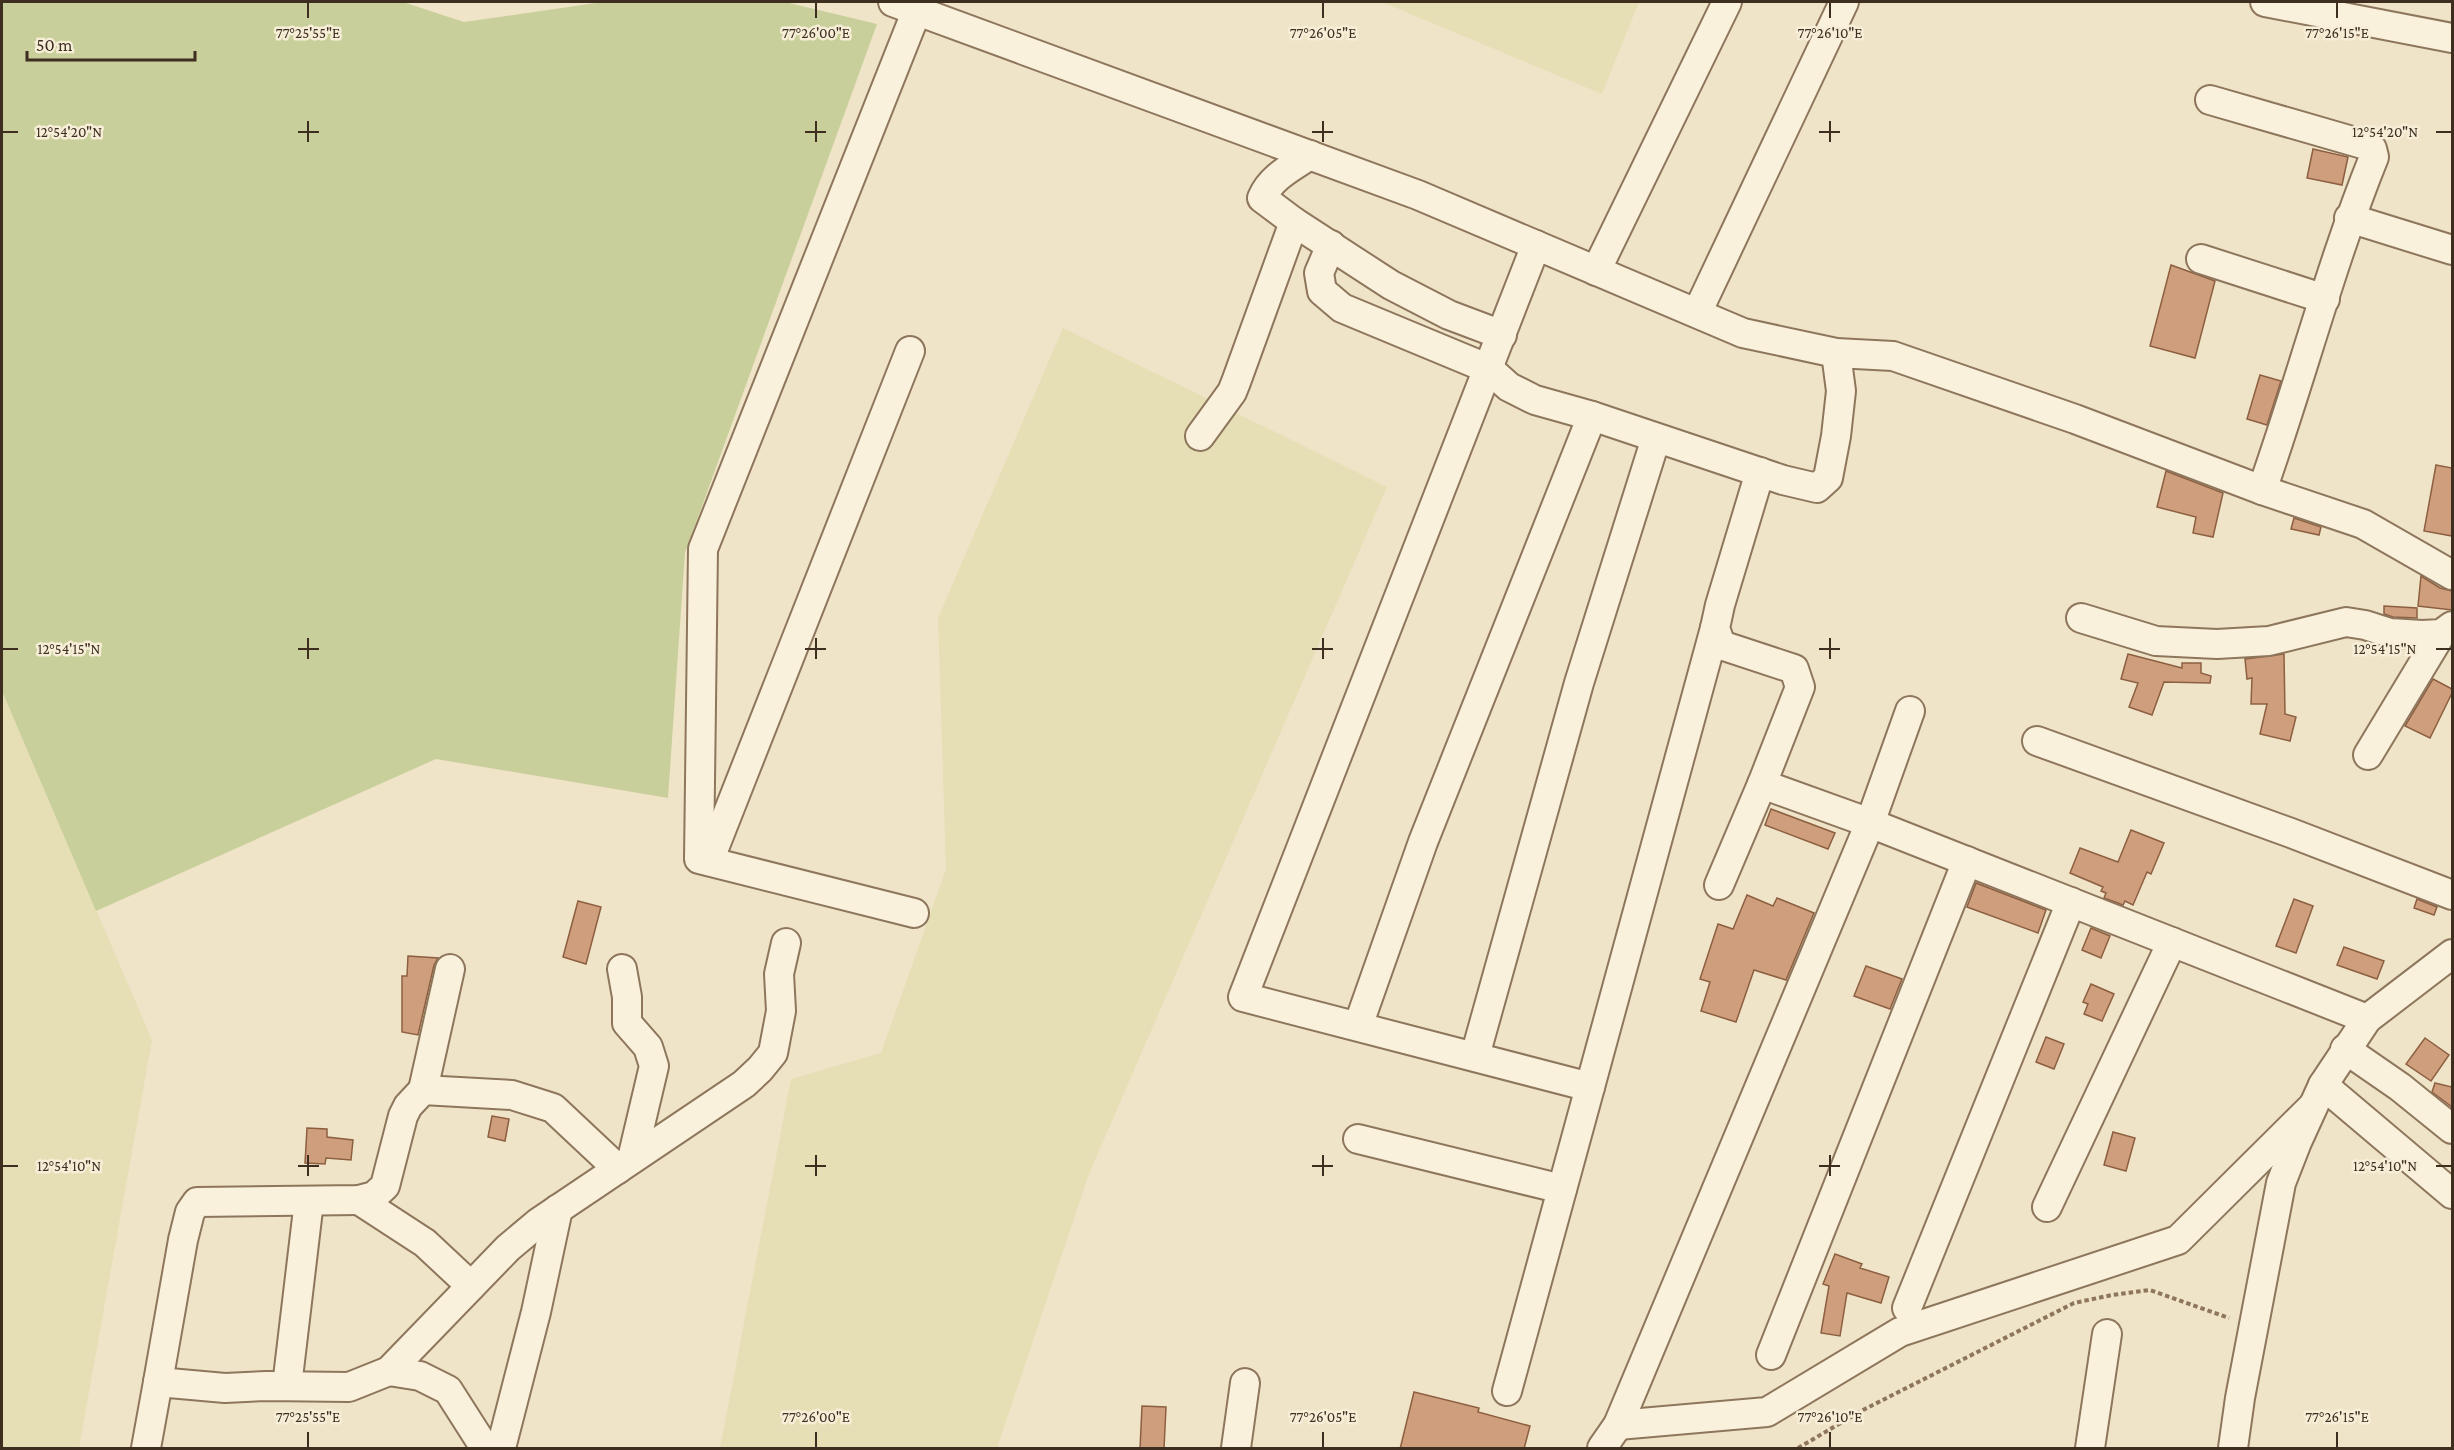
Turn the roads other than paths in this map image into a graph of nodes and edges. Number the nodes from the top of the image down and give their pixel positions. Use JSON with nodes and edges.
{"nodes":[{"id":1,"x":1728,"y":2,"type":"edge"},
{"id":2,"x":1844,"y":2,"type":"edge"},
{"id":3,"x":2265,"y":2,"type":"edge"},
{"id":4,"x":905,"y":6,"type":"edge"},
{"id":5,"x":2452,"y":39,"type":"edge"},
{"id":6,"x":2210,"y":100,"type":"dead end"},
{"id":7,"x":1310,"y":155,"type":"junction"},
{"id":8,"x":2349,"y":218,"type":"junction"},
{"id":9,"x":1294,"y":222,"type":"junction"},
{"id":10,"x":1331,"y":245,"type":"junction"},
{"id":11,"x":1536,"y":245,"type":"junction"},
{"id":12,"x":2452,"y":250,"type":"edge"},
{"id":13,"x":2201,"y":259,"type":"dead end"},
{"id":14,"x":1596,"y":271,"type":"junction"},
{"id":15,"x":2325,"y":298,"type":"junction"},
{"id":16,"x":1697,"y":313,"type":"junction"},
{"id":17,"x":1502,"y":335,"type":"junction"},
{"id":18,"x":910,"y":351,"type":"dead end"},
{"id":19,"x":1836,"y":353,"type":"junction"},
{"id":20,"x":1489,"y":369,"type":"junction"},
{"id":21,"x":1592,"y":416,"type":"junction"},
{"id":22,"x":1200,"y":436,"type":"dead end"},
{"id":23,"x":1656,"y":438,"type":"junction"},
{"id":24,"x":1760,"y":472,"type":"junction"},
{"id":25,"x":2262,"y":490,"type":"junction"},
{"id":26,"x":2452,"y":575,"type":"edge"},
{"id":27,"x":2081,"y":618,"type":"dead end"},
{"id":28,"x":1715,"y":628,"type":"junction"},
{"id":29,"x":2447,"y":630,"type":"edge"},
{"id":30,"x":1910,"y":711,"type":"dead end"},
{"id":31,"x":2037,"y":741,"type":"dead end"},
{"id":32,"x":2368,"y":754,"type":"dead end"},
{"id":33,"x":1762,"y":784,"type":"junction"},
{"id":34,"x":1870,"y":823,"type":"junction"},
{"id":35,"x":709,"y":861,"type":"junction"},
{"id":36,"x":1967,"y":861,"type":"junction"},
{"id":37,"x":1719,"y":885,"type":"dead end"},
{"id":38,"x":2452,"y":895,"type":"edge"},
{"id":39,"x":2071,"y":902,"type":"junction"},
{"id":40,"x":914,"y":913,"type":"dead end"},
{"id":41,"x":2172,"y":942,"type":"junction"},
{"id":42,"x":786,"y":943,"type":"dead end"},
{"id":43,"x":2452,"y":954,"type":"edge"},
{"id":44,"x":450,"y":969,"type":"dead end"},
{"id":45,"x":622,"y":969,"type":"dead end"},
{"id":46,"x":2367,"y":1019,"type":"junction"},
{"id":47,"x":1358,"y":1026,"type":"junction"},
{"id":48,"x":2345,"y":1049,"type":"junction"},
{"id":49,"x":1475,"y":1056,"type":"junction"},
{"id":50,"x":1590,"y":1087,"type":"junction"},
{"id":51,"x":423,"y":1090,"type":"junction"},
{"id":52,"x":2318,"y":1096,"type":"junction"},
{"id":53,"x":2452,"y":1130,"type":"edge"},
{"id":54,"x":1358,"y":1139,"type":"dead end"},
{"id":55,"x":625,"y":1164,"type":"junction"},
{"id":56,"x":1562,"y":1189,"type":"junction"},
{"id":57,"x":2452,"y":1194,"type":"edge"},
{"id":58,"x":359,"y":1200,"type":"junction"},
{"id":59,"x":309,"y":1201,"type":"junction"},
{"id":60,"x":2047,"y":1207,"type":"dead end"},
{"id":61,"x":558,"y":1209,"type":"junction"},
{"id":62,"x":471,"y":1286,"type":"junction"},
{"id":63,"x":1907,"y":1308,"type":"dead end"},
{"id":64,"x":2107,"y":1334,"type":"dead end"},
{"id":65,"x":1771,"y":1355,"type":"dead end"},
{"id":66,"x":389,"y":1371,"type":"junction"},
{"id":67,"x":158,"y":1382,"type":"junction"},
{"id":68,"x":1245,"y":1383,"type":"dead end"},
{"id":69,"x":287,"y":1386,"type":"junction"},
{"id":70,"x":1507,"y":1392,"type":"dead end"},
{"id":71,"x":1618,"y":1425,"type":"junction"},
{"id":72,"x":146,"y":1449,"type":"edge"},
{"id":73,"x":485,"y":1449,"type":"edge"},
{"id":74,"x":501,"y":1449,"type":"edge"},
{"id":75,"x":1236,"y":1449,"type":"edge"},
{"id":76,"x":1602,"y":1449,"type":"edge"},
{"id":77,"x":2090,"y":1449,"type":"edge"},
{"id":78,"x":2233,"y":1449,"type":"edge"}],
"edges":[{"from":1,"to":14,"type":"street"},
{"from":2,"to":16,"type":"street"},
{"from":3,"to":5,"type":"street"},
{"from":4,"to":7,"type":"street"},
{"from":4,"to":35,"type":"street"},
{"from":6,"to":8,"type":"street"},
{"from":7,"to":9,"type":"street"},
{"from":7,"to":11,"type":"street"},
{"from":8,"to":12,"type":"street"},
{"from":8,"to":15,"type":"street"},
{"from":9,"to":10,"type":"street"},
{"from":9,"to":22,"type":"street"},
{"from":10,"to":17,"type":"street"},
{"from":10,"to":20,"type":"street"},
{"from":11,"to":14,"type":"street"},
{"from":11,"to":17,"type":"street"},
{"from":13,"to":15,"type":"street"},
{"from":14,"to":16,"type":"street"},
{"from":15,"to":25,"type":"street"},
{"from":16,"to":19,"type":"street"},
{"from":17,"to":20,"type":"street"},
{"from":18,"to":35,"type":"street"},
{"from":19,"to":24,"type":"street"},
{"from":19,"to":25,"type":"street"},
{"from":20,"to":21,"type":"street"},
{"from":20,"to":47,"type":"street"},
{"from":21,"to":23,"type":"street"},
{"from":21,"to":47,"type":"street"},
{"from":23,"to":24,"type":"street"},
{"from":23,"to":49,"type":"street"},
{"from":24,"to":28,"type":"street"},
{"from":25,"to":26,"type":"street"},
{"from":27,"to":29,"type":"street"},
{"from":28,"to":33,"type":"street"},
{"from":28,"to":50,"type":"street"},
{"from":29,"to":32,"type":"street"},
{"from":30,"to":34,"type":"street"},
{"from":31,"to":38,"type":"street"},
{"from":33,"to":34,"type":"street"},
{"from":33,"to":37,"type":"street"},
{"from":34,"to":36,"type":"street"},
{"from":34,"to":71,"type":"street"},
{"from":35,"to":40,"type":"street"},
{"from":36,"to":39,"type":"street"},
{"from":36,"to":65,"type":"street"},
{"from":39,"to":41,"type":"street"},
{"from":39,"to":63,"type":"street"},
{"from":41,"to":46,"type":"street"},
{"from":41,"to":60,"type":"street"},
{"from":42,"to":55,"type":"street"},
{"from":43,"to":46,"type":"street"},
{"from":44,"to":51,"type":"street"},
{"from":45,"to":55,"type":"street"},
{"from":46,"to":48,"type":"street"},
{"from":47,"to":49,"type":"street"},
{"from":48,"to":52,"type":"street"},
{"from":48,"to":53,"type":"street"},
{"from":49,"to":50,"type":"street"},
{"from":50,"to":56,"type":"street"},
{"from":51,"to":55,"type":"street"},
{"from":51,"to":58,"type":"street"},
{"from":52,"to":57,"type":"street"},
{"from":52,"to":71,"type":"street"},
{"from":52,"to":78,"type":"street"},
{"from":54,"to":56,"type":"street"},
{"from":55,"to":61,"type":"street"},
{"from":56,"to":70,"type":"street"},
{"from":58,"to":59,"type":"street"},
{"from":58,"to":62,"type":"street"},
{"from":59,"to":67,"type":"street"},
{"from":59,"to":69,"type":"street"},
{"from":61,"to":62,"type":"street"},
{"from":61,"to":74,"type":"street"},
{"from":62,"to":66,"type":"street"},
{"from":64,"to":77,"type":"street"},
{"from":66,"to":69,"type":"street"},
{"from":66,"to":73,"type":"street"},
{"from":67,"to":69,"type":"street"},
{"from":67,"to":72,"type":"street"},
{"from":68,"to":75,"type":"street"},
{"from":71,"to":76,"type":"street"}]}
